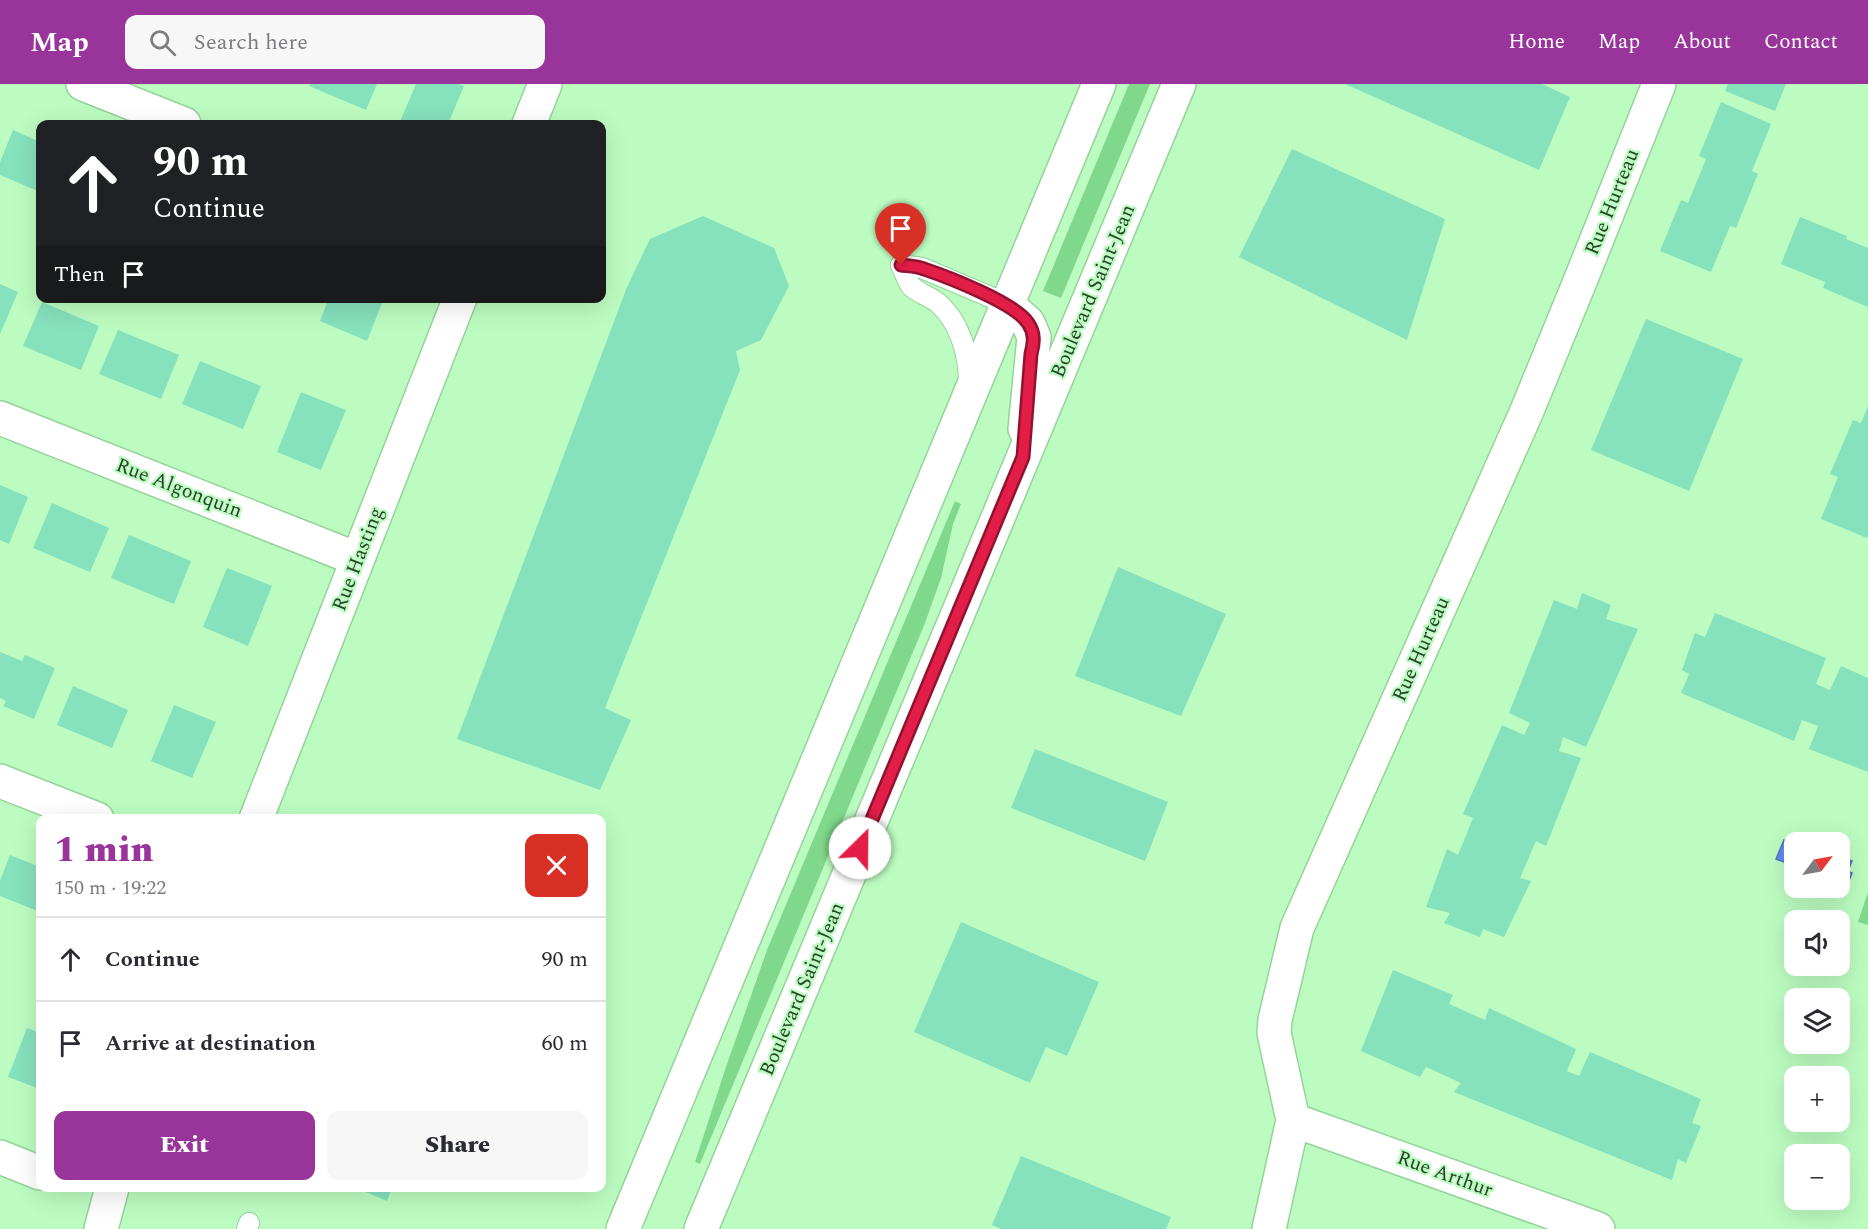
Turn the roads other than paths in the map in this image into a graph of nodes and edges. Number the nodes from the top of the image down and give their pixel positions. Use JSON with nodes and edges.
{"nodes":[{"id":1,"x":83,"y":84,"type":"edge"},
{"id":2,"x":545,"y":84,"type":"edge"},
{"id":3,"x":1099,"y":84,"type":"edge"},
{"id":4,"x":1179,"y":84,"type":"edge"},
{"id":5,"x":1659,"y":84,"type":"edge"},
{"id":6,"x":174,"y":120,"type":"edge"},
{"id":7,"x":531,"y":120,"type":"edge"},
{"id":8,"x":458,"y":303,"type":"edge"},
{"id":9,"x":1007,"y":304,"type":"junction"},
{"id":10,"x":969,"y":398,"type":"junction"},
{"id":11,"x":0,"y":418,"type":"edge"},
{"id":12,"x":1023,"y":457,"type":"junction"},
{"id":13,"x":357,"y":559,"type":"junction"},
{"id":14,"x":0,"y":781,"type":"edge"},
{"id":15,"x":84,"y":814,"type":"edge"},
{"id":16,"x":258,"y":814,"type":"edge"},
{"id":17,"x":1293,"y":1120,"type":"junction"},
{"id":18,"x":0,"y":1157,"type":"edge"},
{"id":19,"x":36,"y":1171,"type":"edge"},
{"id":20,"x":101,"y":1192,"type":"edge"},
{"id":21,"x":101,"y":1229,"type":"edge"},
{"id":22,"x":623,"y":1229,"type":"edge"},
{"id":23,"x":701,"y":1229,"type":"edge"},
{"id":24,"x":1269,"y":1229,"type":"edge"},
{"id":25,"x":1598,"y":1229,"type":"edge"}],
"edges":[{"from":1,"to":6,"type":"street"},
{"from":2,"to":7,"type":"street"},
{"from":3,"to":9,"type":"street"},
{"from":4,"to":12,"type":"street","name":"Boulevard Saint-Jean"},
{"from":5,"to":17,"type":"street","name":"Rue Hurteau"},
{"from":8,"to":13,"type":"street","name":"Rue Hasting"},
{"from":9,"to":10,"type":"street"},
{"from":9,"to":10,"type":"lane"},
{"from":9,"to":12,"type":"street"},
{"from":10,"to":22,"type":"street"},
{"from":11,"to":13,"type":"street","name":"Rue Algonquin"},
{"from":12,"to":23,"type":"street","name":"Boulevard Saint-Jean"},
{"from":13,"to":16,"type":"street","name":"Rue Hasting"},
{"from":14,"to":15,"type":"street"},
{"from":17,"to":24,"type":"street","name":"Rue Hurteau"},
{"from":17,"to":25,"type":"street","name":"Rue Arthur"},
{"from":18,"to":19,"type":"street"},
{"from":20,"to":21,"type":"street"}]}
